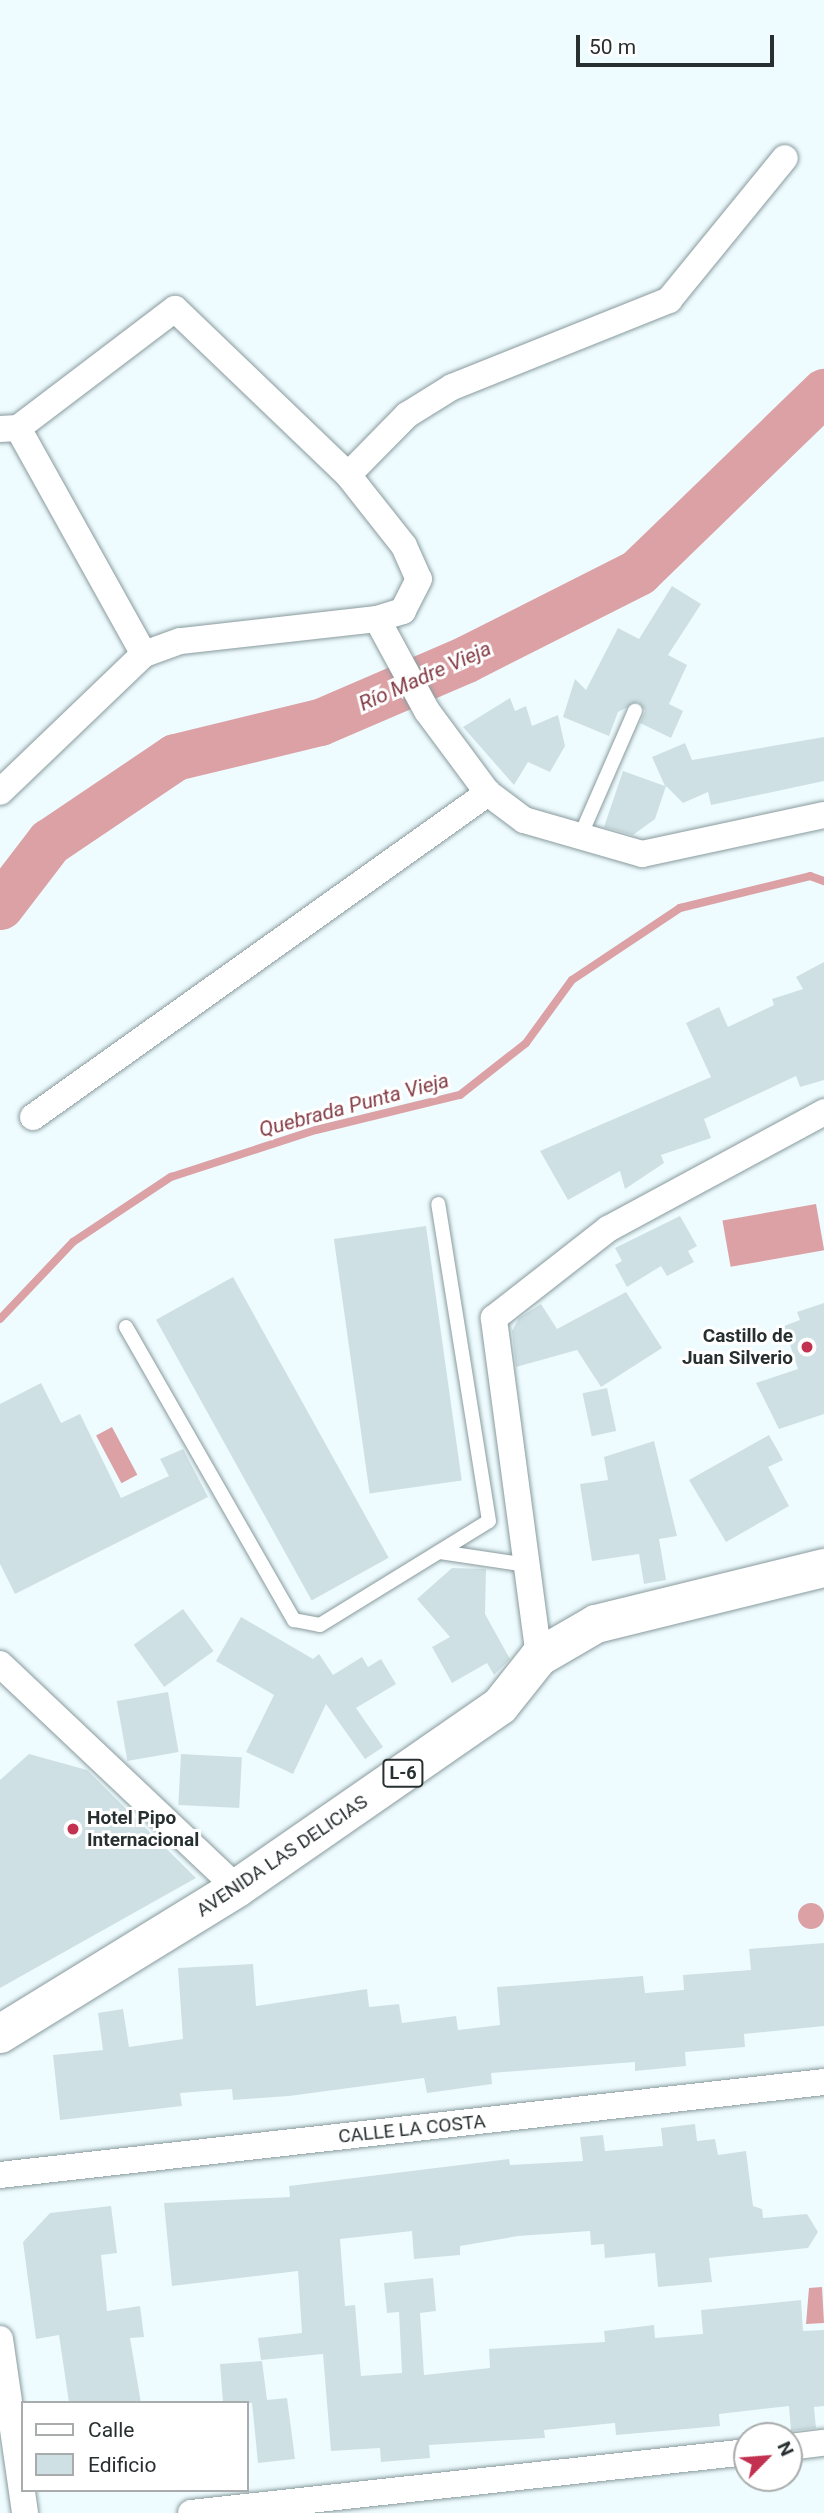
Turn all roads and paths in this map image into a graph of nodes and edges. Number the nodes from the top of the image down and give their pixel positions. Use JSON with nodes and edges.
{"nodes":[{"id":1,"x":785,"y":158,"type":"dead end"},
{"id":2,"x":9,"y":429,"type":"edge"},
{"id":3,"x":348,"y":475,"type":"junction"},
{"id":4,"x":377,"y":619,"type":"junction"},
{"id":5,"x":144,"y":654,"type":"junction"},
{"id":6,"x":635,"y":711,"type":"dead end"},
{"id":7,"x":0,"y":792,"type":"edge"},
{"id":8,"x":488,"y":793,"type":"junction"},
{"id":9,"x":824,"y":815,"type":"edge"},
{"id":10,"x":579,"y":839,"type":"junction"},
{"id":11,"x":824,"y":1112,"type":"edge"},
{"id":12,"x":33,"y":1117,"type":"dead end"},
{"id":13,"x":438,"y":1204,"type":"dead end"},
{"id":14,"x":126,"y":1327,"type":"dead end"},
{"id":15,"x":440,"y":1552,"type":"junction"},
{"id":16,"x":527,"y":1566,"type":"junction"},
{"id":17,"x":824,"y":1568,"type":"edge"},
{"id":18,"x":539,"y":1657,"type":"junction"},
{"id":19,"x":0,"y":1664,"type":"edge"},
{"id":20,"x":237,"y":1888,"type":"junction"},
{"id":21,"x":0,"y":2034,"type":"edge"},
{"id":22,"x":824,"y":2082,"type":"edge"},
{"id":23,"x":0,"y":2175,"type":"edge"},
{"id":24,"x":0,"y":2339,"type":"edge"},
{"id":25,"x":824,"y":2443,"type":"edge"},
{"id":26,"x":803,"y":2445,"type":"edge"},
{"id":27,"x":733,"y":2454,"type":"edge"},
{"id":28,"x":21,"y":2485,"type":"edge"},
{"id":29,"x":22,"y":2492,"type":"edge"},
{"id":30,"x":25,"y":2513,"type":"edge"},
{"id":31,"x":191,"y":2513,"type":"edge"}],
"edges":[{"from":1,"to":3,"type":"street"},
{"from":2,"to":3,"type":"street"},
{"from":2,"to":5,"type":"street"},
{"from":3,"to":4,"type":"street"},
{"from":4,"to":5,"type":"street"},
{"from":4,"to":8,"type":"street"},
{"from":5,"to":7,"type":"street"},
{"from":6,"to":10,"type":"lane"},
{"from":8,"to":10,"type":"street"},
{"from":8,"to":12,"type":"street"},
{"from":9,"to":10,"type":"street"},
{"from":11,"to":16,"type":"street"},
{"from":13,"to":15,"type":"lane"},
{"from":14,"to":15,"type":"lane"},
{"from":15,"to":16,"type":"lane"},
{"from":16,"to":18,"type":"street"},
{"from":17,"to":18,"type":"main road","name":"AVENIDA LAS DELICIAS","number":"L-6"},
{"from":18,"to":20,"type":"main road","name":"AVENIDA LAS DELICIAS","number":"L-6"},
{"from":19,"to":20,"type":"street"},
{"from":20,"to":21,"type":"main road","name":"AVENIDA LAS DELICIAS","number":"L-6"},
{"from":22,"to":23,"type":"street","name":"CALLE LA COSTA"},
{"from":24,"to":28,"type":"street"},
{"from":25,"to":26,"type":"street"},
{"from":27,"to":31,"type":"street"},
{"from":29,"to":30,"type":"street"}]}
